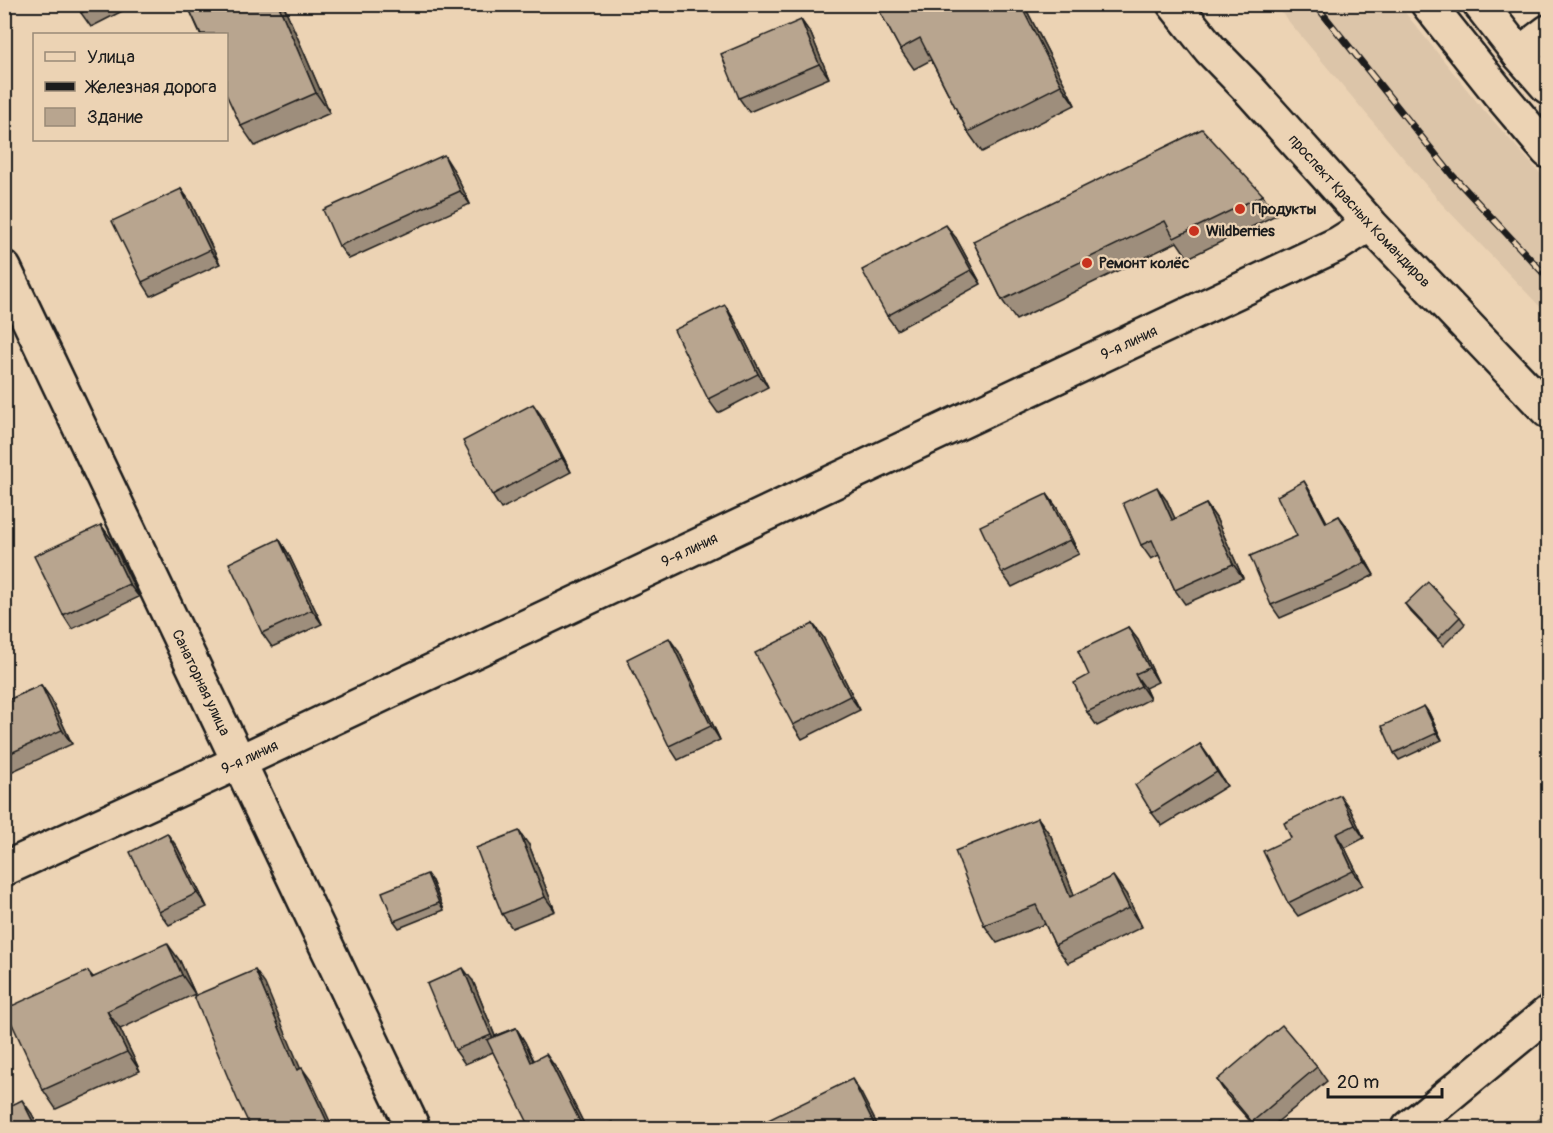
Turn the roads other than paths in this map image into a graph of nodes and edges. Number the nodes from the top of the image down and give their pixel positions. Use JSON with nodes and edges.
{"nodes":[{"id":1,"x":1174,"y":4,"type":"edge"},
{"id":2,"x":1428,"y":4,"type":"edge"},
{"id":3,"x":1480,"y":4,"type":"edge"},
{"id":4,"x":1548,"y":32,"type":"edge"},
{"id":5,"x":1519,"y":54,"type":"junction"},
{"id":6,"x":1548,"y":87,"type":"edge"},
{"id":7,"x":1548,"y":150,"type":"edge"},
{"id":8,"x":1370,"y":224,"type":"junction"},
{"id":9,"x":4,"y":268,"type":"edge"},
{"id":10,"x":1548,"y":411,"type":"edge"},
{"id":11,"x":239,"y":762,"type":"junction"},
{"id":12,"x":4,"y":869,"type":"edge"},
{"id":13,"x":1548,"y":1013,"type":"edge"},
{"id":14,"x":413,"y":1128,"type":"edge"},
{"id":15,"x":1409,"y":1128,"type":"edge"}],
"edges":[{"from":1,"to":8,"type":"main road","name":"проспект Красных Командиров"},
{"from":2,"to":7,"type":"main road"},
{"from":3,"to":5,"type":"main road"},
{"from":4,"to":5,"type":"main road"},
{"from":5,"to":6,"type":"main road"},
{"from":8,"to":10,"type":"main road","name":"проспект Красных Командиров"},
{"from":8,"to":11,"type":"main road","name":"9-я линия"},
{"from":9,"to":11,"type":"main road","name":"Санаторная улица"},
{"from":11,"to":12,"type":"main road","name":"9-я линия"},
{"from":11,"to":14,"type":"main road","name":"Санаторная улица"},
{"from":13,"to":15,"type":"main road"}]}
